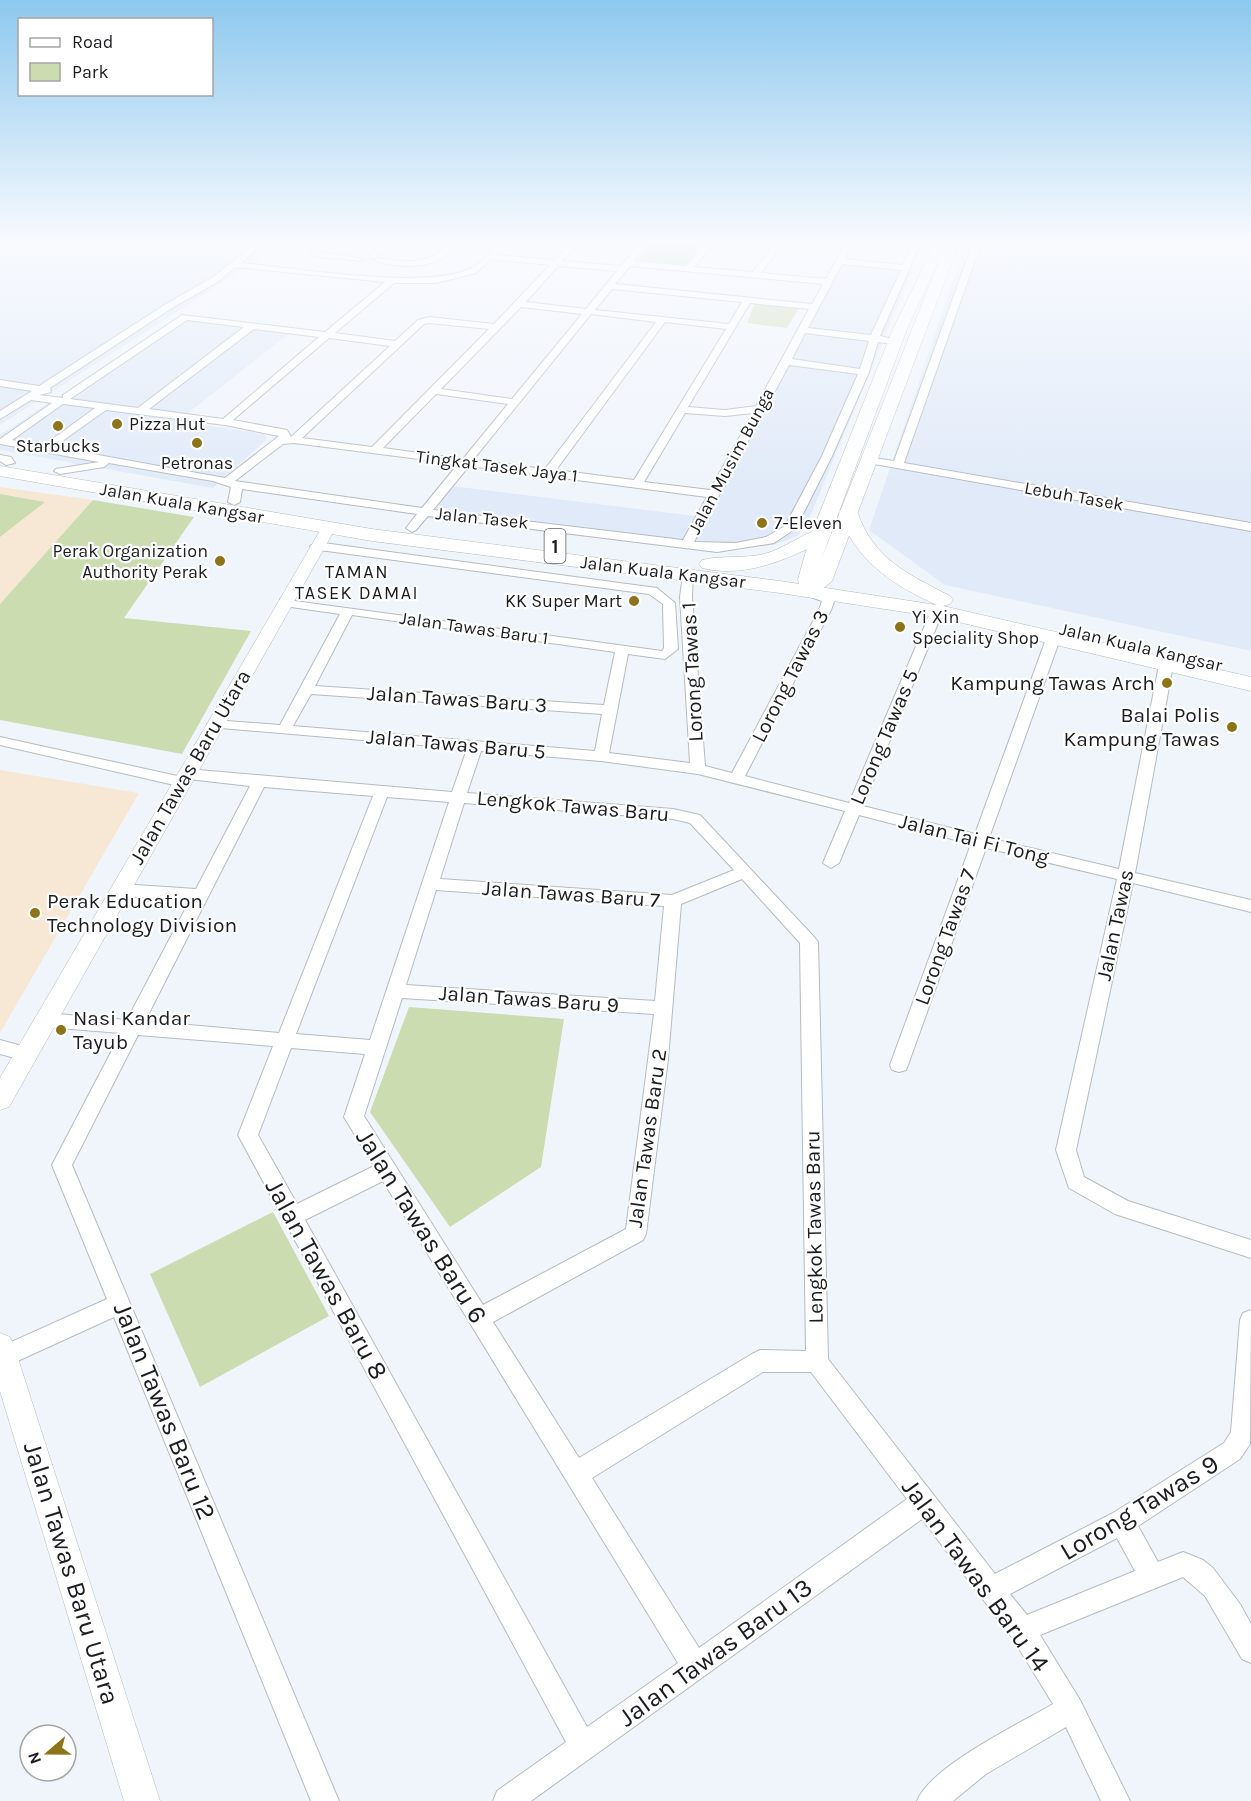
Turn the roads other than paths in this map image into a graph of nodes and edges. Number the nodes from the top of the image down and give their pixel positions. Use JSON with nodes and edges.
{"nodes":[{"id":1,"x":144,"y":324,"type":"edge"},
{"id":2,"x":175,"y":324,"type":"edge"},
{"id":3,"x":237,"y":324,"type":"edge"},
{"id":4,"x":342,"y":324,"type":"edge"},
{"id":5,"x":419,"y":324,"type":"edge"},
{"id":6,"x":468,"y":324,"type":"edge"},
{"id":7,"x":500,"y":324,"type":"edge"},
{"id":8,"x":578,"y":324,"type":"edge"},
{"id":9,"x":659,"y":324,"type":"edge"},
{"id":10,"x":707,"y":324,"type":"edge"},
{"id":11,"x":734,"y":324,"type":"edge"},
{"id":12,"x":804,"y":324,"type":"edge"},
{"id":13,"x":879,"y":324,"type":"edge"},
{"id":14,"x":909,"y":324,"type":"edge"},
{"id":15,"x":921,"y":324,"type":"edge"},
{"id":16,"x":948,"y":324,"type":"edge"},
{"id":17,"x":252,"y":326,"type":"junction"},
{"id":18,"x":497,"y":327,"type":"junction"},
{"id":19,"x":732,"y":327,"type":"junction"},
{"id":20,"x":801,"y":330,"type":"junction"},
{"id":21,"x":329,"y":336,"type":"junction"},
{"id":22,"x":872,"y":338,"type":"junction"},
{"id":23,"x":901,"y":343,"type":"junction"},
{"id":24,"x":396,"y":344,"type":"junction"},
{"id":25,"x":784,"y":362,"type":"junction"},
{"id":26,"x":864,"y":372,"type":"junction"},
{"id":27,"x":0,"y":383,"type":"edge"},
{"id":28,"x":16,"y":385,"type":"junction"},
{"id":29,"x":434,"y":390,"type":"junction"},
{"id":30,"x":40,"y":394,"type":"junction"},
{"id":31,"x":0,"y":395,"type":"edge"},
{"id":32,"x":64,"y":399,"type":"junction"},
{"id":33,"x":513,"y":402,"type":"junction"},
{"id":34,"x":106,"y":405,"type":"junction"},
{"id":35,"x":759,"y":409,"type":"junction"},
{"id":36,"x":142,"y":410,"type":"junction"},
{"id":37,"x":682,"y":410,"type":"junction"},
{"id":38,"x":0,"y":416,"type":"edge"},
{"id":39,"x":225,"y":422,"type":"junction"},
{"id":40,"x":0,"y":424,"type":"edge"},
{"id":41,"x":294,"y":440,"type":"junction"},
{"id":42,"x":280,"y":441,"type":"junction"},
{"id":43,"x":44,"y":450,"type":"junction"},
{"id":44,"x":374,"y":451,"type":"junction"},
{"id":45,"x":257,"y":457,"type":"junction"},
{"id":46,"x":867,"y":460,"type":"junction"},
{"id":47,"x":111,"y":461,"type":"junction"},
{"id":48,"x":465,"y":462,"type":"junction"},
{"id":49,"x":2,"y":463,"type":"edge"},
{"id":50,"x":898,"y":465,"type":"junction"},
{"id":51,"x":60,"y":471,"type":"junction"},
{"id":52,"x":548,"y":473,"type":"junction"},
{"id":53,"x":637,"y":484,"type":"junction"},
{"id":54,"x":232,"y":490,"type":"junction"},
{"id":55,"x":713,"y":494,"type":"junction"},
{"id":56,"x":195,"y":496,"type":"junction"},
{"id":57,"x":848,"y":511,"type":"junction"},
{"id":58,"x":418,"y":520,"type":"junction"},
{"id":59,"x":1251,"y":527,"type":"edge"},
{"id":60,"x":328,"y":528,"type":"junction"},
{"id":61,"x":374,"y":529,"type":"junction"},
{"id":62,"x":821,"y":536,"type":"junction"},
{"id":63,"x":687,"y":544,"type":"junction"},
{"id":64,"x":316,"y":546,"type":"junction"},
{"id":65,"x":536,"y":556,"type":"junction"},
{"id":66,"x":694,"y":570,"type":"junction"},
{"id":67,"x":643,"y":579,"type":"junction"},
{"id":68,"x":809,"y":585,"type":"junction"},
{"id":69,"x":284,"y":602,"type":"junction"},
{"id":70,"x":940,"y":605,"type":"junction"},
{"id":71,"x":348,"y":611,"type":"junction"},
{"id":72,"x":1032,"y":621,"type":"junction"},
{"id":73,"x":1053,"y":639,"type":"junction"},
{"id":74,"x":622,"y":649,"type":"junction"},
{"id":75,"x":1164,"y":673,"type":"junction"},
{"id":76,"x":1251,"y":674,"type":"edge"},
{"id":77,"x":1251,"y":686,"type":"edge"},
{"id":78,"x":305,"y":689,"type":"junction"},
{"id":79,"x":608,"y":710,"type":"junction"},
{"id":80,"x":214,"y":724,"type":"junction"},
{"id":81,"x":284,"y":730,"type":"junction"},
{"id":82,"x":0,"y":741,"type":"edge"},
{"id":83,"x":475,"y":746,"type":"junction"},
{"id":84,"x":601,"y":756,"type":"junction"},
{"id":85,"x":698,"y":769,"type":"junction"},
{"id":86,"x":185,"y":778,"type":"junction"},
{"id":87,"x":736,"y":779,"type":"junction"},
{"id":88,"x":259,"y":782,"type":"junction"},
{"id":89,"x":382,"y":791,"type":"junction"},
{"id":90,"x":459,"y":796,"type":"junction"},
{"id":91,"x":854,"y":810,"type":"junction"},
{"id":92,"x":980,"y":841,"type":"junction"},
{"id":93,"x":831,"y":863,"type":"dead end"},
{"id":94,"x":743,"y":872,"type":"junction"},
{"id":95,"x":1126,"y":876,"type":"junction"},
{"id":96,"x":430,"y":884,"type":"junction"},
{"id":97,"x":121,"y":890,"type":"junction"},
{"id":98,"x":201,"y":895,"type":"junction"},
{"id":99,"x":673,"y":901,"type":"junction"},
{"id":100,"x":1251,"y":906,"type":"edge"},
{"id":101,"x":395,"y":991,"type":"junction"},
{"id":102,"x":662,"y":1008,"type":"junction"},
{"id":103,"x":45,"y":1020,"type":"junction"},
{"id":104,"x":134,"y":1028,"type":"junction"},
{"id":105,"x":285,"y":1040,"type":"junction"},
{"id":106,"x":0,"y":1047,"type":"edge"},
{"id":107,"x":376,"y":1048,"type":"junction"},
{"id":108,"x":26,"y":1054,"type":"junction"},
{"id":109,"x":898,"y":1065,"type":"dead end"},
{"id":110,"x":6,"y":1077,"type":"edge"},
{"id":111,"x":0,"y":1100,"type":"edge"},
{"id":112,"x":387,"y":1169,"type":"junction"},
{"id":113,"x":293,"y":1216,"type":"junction"},
{"id":114,"x":1251,"y":1249,"type":"edge"},
{"id":115,"x":120,"y":1303,"type":"junction"},
{"id":116,"x":479,"y":1318,"type":"junction"},
{"id":117,"x":1251,"y":1320,"type":"edge"},
{"id":118,"x":1,"y":1353,"type":"edge"},
{"id":119,"x":817,"y":1362,"type":"junction"},
{"id":120,"x":576,"y":1474,"type":"junction"},
{"id":121,"x":923,"y":1503,"type":"junction"},
{"id":122,"x":1122,"y":1522,"type":"junction"},
{"id":123,"x":1152,"y":1576,"type":"junction"},
{"id":124,"x":990,"y":1590,"type":"junction"},
{"id":125,"x":1022,"y":1629,"type":"junction"},
{"id":126,"x":1251,"y":1650,"type":"edge"},
{"id":127,"x":695,"y":1666,"type":"junction"},
{"id":128,"x":1071,"y":1709,"type":"junction"},
{"id":129,"x":584,"y":1746,"type":"junction"},
{"id":130,"x":142,"y":1801,"type":"edge"},
{"id":131,"x":325,"y":1801,"type":"edge"},
{"id":132,"x":507,"y":1801,"type":"edge"},
{"id":133,"x":932,"y":1801,"type":"edge"},
{"id":134,"x":1116,"y":1801,"type":"edge"}],
"edges":[{"from":1,"to":30,"type":"street"},
{"from":2,"to":32,"type":"street"},
{"from":3,"to":17,"type":"street"},
{"from":4,"to":21,"type":"street"},
{"from":5,"to":24,"type":"street"},
{"from":6,"to":18,"type":"street"},
{"from":7,"to":18,"type":"street"},
{"from":8,"to":33,"type":"street"},
{"from":9,"to":52,"type":"street"},
{"from":10,"to":19,"type":"street"},
{"from":11,"to":19,"type":"street"},
{"from":12,"to":20,"type":"street","name":"Jalan Musim Bunga"},
{"from":13,"to":22,"type":"street","name":"Jalan Tasek"},
{"from":14,"to":23,"type":"main road"},
{"from":15,"to":23,"type":"main road"},
{"from":16,"to":50,"type":"street"},
{"from":17,"to":21,"type":"street"},
{"from":17,"to":36,"type":"street"},
{"from":18,"to":29,"type":"street"},
{"from":19,"to":37,"type":"street"},
{"from":20,"to":22,"type":"street"},
{"from":20,"to":25,"type":"street","name":"Jalan Musim Bunga"},
{"from":21,"to":24,"type":"street"},
{"from":21,"to":39,"type":"street"},
{"from":22,"to":23,"type":"street"},
{"from":22,"to":26,"type":"street","name":"Jalan Tasek"},
{"from":23,"to":46,"type":"main road"},
{"from":23,"to":62,"type":"main road"},
{"from":24,"to":41,"type":"street"},
{"from":25,"to":26,"type":"street"},
{"from":25,"to":35,"type":"street","name":"Jalan Musim Bunga"},
{"from":26,"to":63,"type":"street","name":"Jalan Tasek"},
{"from":27,"to":28,"type":"street"},
{"from":28,"to":30,"type":"street"},
{"from":28,"to":31,"type":"street"},
{"from":29,"to":33,"type":"street"},
{"from":29,"to":44,"type":"street"},
{"from":30,"to":32,"type":"street"},
{"from":30,"to":38,"type":"street"},
{"from":30,"to":40,"type":"street"},
{"from":32,"to":34,"type":"street"},
{"from":32,"to":43,"type":"street","name":"Jalan Tasek"},
{"from":33,"to":48,"type":"street"},
{"from":34,"to":36,"type":"street"},
{"from":34,"to":43,"type":"street"},
{"from":35,"to":37,"type":"street"},
{"from":35,"to":55,"type":"street","name":"Jalan Musim Bunga"},
{"from":36,"to":39,"type":"street"},
{"from":37,"to":53,"type":"street"},
{"from":39,"to":42,"type":"street"},
{"from":39,"to":45,"type":"street"},
{"from":41,"to":42,"type":"street","name":"Tingkat Tasek Jaya 1"},
{"from":41,"to":44,"type":"street","name":"Tingkat Tasek Jaya 1"},
{"from":42,"to":45,"type":"street"},
{"from":43,"to":47,"type":"street","name":"Jalan Tasek"},
{"from":44,"to":48,"type":"street","name":"Tingkat Tasek Jaya 1"},
{"from":45,"to":54,"type":"street"},
{"from":46,"to":50,"type":"street","name":"Lebuh Tasek"},
{"from":46,"to":57,"type":"main road"},
{"from":47,"to":51,"type":"street"},
{"from":47,"to":54,"type":"street","name":"Jalan Tasek"},
{"from":48,"to":52,"type":"street","name":"Tingkat Tasek Jaya 1"},
{"from":48,"to":58,"type":"street"},
{"from":49,"to":51,"type":"highway","name":"Jalan Kuala Kangsar","number":"1"},
{"from":49,"to":60,"type":"highway","name":"Jalan Kuala Kangsar","number":"1"},
{"from":50,"to":59,"type":"street","name":"Lebuh Tasek"},
{"from":51,"to":56,"type":"highway","name":"Jalan Kuala Kangsar","number":"1"},
{"from":52,"to":53,"type":"street","name":"Tingkat Tasek Jaya 1"},
{"from":53,"to":55,"type":"street","name":"Tingkat Tasek Jaya 1"},
{"from":54,"to":56,"type":"highway","name":"Jalan Kuala Kangsar","number":"1"},
{"from":54,"to":58,"type":"street","name":"Jalan Tasek"},
{"from":54,"to":61,"type":"highway","name":"Jalan Kuala Kangsar","number":"1"},
{"from":55,"to":63,"type":"street","name":"Jalan Musim Bunga"},
{"from":56,"to":60,"type":"highway"},
{"from":57,"to":68,"type":"main road"},
{"from":57,"to":70,"type":"highway"},
{"from":58,"to":61,"type":"highway"},
{"from":58,"to":63,"type":"street","name":"Jalan Tasek"},
{"from":58,"to":65,"type":"highway"},
{"from":58,"to":66,"type":"highway","name":"Jalan Kuala Kangsar","number":"1"},
{"from":60,"to":61,"type":"highway","name":"Jalan Kuala Kangsar","number":"1"},
{"from":60,"to":64,"type":"street","name":"Jalan Tawas Baru Utara"},
{"from":61,"to":65,"type":"highway","name":"Jalan Kuala Kangsar","number":"1"},
{"from":62,"to":66,"type":"highway"},
{"from":62,"to":68,"type":"main road"},
{"from":64,"to":67,"type":"street"},
{"from":64,"to":69,"type":"street","name":"Jalan Tawas Baru Utara"},
{"from":65,"to":67,"type":"highway","name":"Jalan Kuala Kangsar","number":"1"},
{"from":66,"to":67,"type":"highway","name":"Jalan Kuala Kangsar","number":"1"},
{"from":66,"to":68,"type":"highway","name":"Jalan Kuala Kangsar","number":"1"},
{"from":66,"to":85,"type":"street","name":"Lorong Tawas 1"},
{"from":67,"to":74,"type":"street","name":"Jalan Tawas Baru 1"},
{"from":68,"to":70,"type":"highway","name":"Jalan Kuala Kangsar"},
{"from":68,"to":87,"type":"street","name":"Lorong Tawas 3"},
{"from":69,"to":71,"type":"street","name":"Jalan Tawas Baru 1"},
{"from":69,"to":80,"type":"street","name":"Jalan Tawas Baru Utara"},
{"from":70,"to":72,"type":"highway","name":"Jalan Kuala Kangsar"},
{"from":70,"to":73,"type":"highway","name":"Jalan Kuala Kangsar"},
{"from":70,"to":91,"type":"street","name":"Lorong Tawas 5"},
{"from":71,"to":74,"type":"street","name":"Jalan Tawas Baru 1"},
{"from":71,"to":78,"type":"street"},
{"from":72,"to":75,"type":"highway"},
{"from":72,"to":76,"type":"highway","name":"Jalan Kuala Kangsar"},
{"from":73,"to":75,"type":"highway","name":"Jalan Kuala Kangsar"},
{"from":73,"to":92,"type":"street","name":"Lorong Tawas 7"},
{"from":74,"to":79,"type":"street"},
{"from":75,"to":76,"type":"highway"},
{"from":75,"to":77,"type":"highway"},
{"from":75,"to":95,"type":"street","name":"Jalan Tawas"},
{"from":78,"to":79,"type":"street","name":"Jalan Tawas Baru 3"},
{"from":78,"to":81,"type":"street"},
{"from":79,"to":84,"type":"street"},
{"from":80,"to":81,"type":"street","name":"Jalan Tawas Baru 5"},
{"from":80,"to":86,"type":"street","name":"Jalan Tawas Baru Utara"},
{"from":81,"to":83,"type":"street","name":"Jalan Tawas Baru 5"},
{"from":82,"to":86,"type":"street","name":"Lengkok Tawas Baru"},
{"from":83,"to":84,"type":"street","name":"Jalan Tawas Baru 5"},
{"from":83,"to":90,"type":"street","name":"Jalan Tawas Baru 6"},
{"from":84,"to":85,"type":"street","name":"Jalan Tawas Baru 5"},
{"from":85,"to":87,"type":"street","name":"Jalan Tai Fi Tong"},
{"from":86,"to":88,"type":"street","name":"Lengkok Tawas Baru"},
{"from":86,"to":97,"type":"street","name":"Jalan Tawas Baru Utara"},
{"from":87,"to":91,"type":"street","name":"Jalan Tai Fi Tong"},
{"from":88,"to":89,"type":"street","name":"Lengkok Tawas Baru"},
{"from":88,"to":98,"type":"street","name":"Jalan Tawas Baru 12"},
{"from":89,"to":90,"type":"street","name":"Lengkok Tawas Baru"},
{"from":89,"to":105,"type":"street","name":"Jalan Tawas Baru 8"},
{"from":90,"to":94,"type":"street","name":"Lengkok Tawas Baru"},
{"from":90,"to":96,"type":"street","name":"Jalan Tawas Baru 6"},
{"from":91,"to":92,"type":"street","name":"Jalan Tai Fi Tong"},
{"from":91,"to":93,"type":"street","name":"Lorong Tawas 5"},
{"from":92,"to":95,"type":"street","name":"Jalan Tai Fi Tong"},
{"from":92,"to":109,"type":"street","name":"Lorong Tawas 7"},
{"from":94,"to":99,"type":"street","name":"Jalan Tawas Baru 7"},
{"from":94,"to":119,"type":"street","name":"Lengkok Tawas Baru"},
{"from":95,"to":100,"type":"street","name":"Jalan Tai Fi Tong"},
{"from":95,"to":114,"type":"street","name":"Jalan Tawas"},
{"from":96,"to":99,"type":"street","name":"Jalan Tawas Baru 7"},
{"from":96,"to":101,"type":"street","name":"Jalan Tawas Baru 6"},
{"from":97,"to":98,"type":"street"},
{"from":97,"to":103,"type":"street","name":"Jalan Tawas Baru Utara"},
{"from":98,"to":104,"type":"street","name":"Jalan Tawas Baru 12"},
{"from":99,"to":102,"type":"street","name":"Jalan Tawas Baru 2"},
{"from":101,"to":102,"type":"street","name":"Jalan Tawas Baru 9"},
{"from":101,"to":107,"type":"street","name":"Jalan Tawas Baru 6"},
{"from":102,"to":116,"type":"street","name":"Jalan Tawas Baru 2"},
{"from":103,"to":104,"type":"street"},
{"from":103,"to":108,"type":"street","name":"Jalan Tawas Baru Utara"},
{"from":104,"to":105,"type":"street"},
{"from":104,"to":115,"type":"street","name":"Jalan Tawas Baru 12"},
{"from":105,"to":107,"type":"street"},
{"from":105,"to":113,"type":"street","name":"Jalan Tawas Baru 8"},
{"from":106,"to":108,"type":"street"},
{"from":107,"to":112,"type":"street","name":"Jalan Tawas Baru 6"},
{"from":108,"to":110,"type":"street","name":"Jalan Tawas Baru Utara"},
{"from":110,"to":111,"type":"street","name":"Jalan Tawas Baru Utara"},
{"from":112,"to":113,"type":"street"},
{"from":112,"to":116,"type":"street","name":"Jalan Tawas Baru 6"},
{"from":113,"to":129,"type":"street","name":"Jalan Tawas Baru 8"},
{"from":115,"to":118,"type":"street"},
{"from":115,"to":131,"type":"street","name":"Jalan Tawas Baru 12"},
{"from":116,"to":120,"type":"street","name":"Jalan Tawas Baru 6"},
{"from":117,"to":122,"type":"street","name":"Lorong Tawas 9"},
{"from":118,"to":130,"type":"street","name":"Jalan Tawas Baru Utara"},
{"from":119,"to":120,"type":"street"},
{"from":119,"to":121,"type":"street","name":"Jalan Tawas Baru 14"},
{"from":120,"to":127,"type":"street","name":"Jalan Tawas Baru 6"},
{"from":121,"to":124,"type":"street","name":"Jalan Tawas Baru 14"},
{"from":121,"to":127,"type":"street","name":"Jalan Tawas Baru 13"},
{"from":122,"to":123,"type":"street"},
{"from":122,"to":124,"type":"street","name":"Lorong Tawas 9"},
{"from":123,"to":125,"type":"street"},
{"from":123,"to":126,"type":"street"},
{"from":124,"to":125,"type":"street","name":"Jalan Tawas Baru 14"},
{"from":125,"to":128,"type":"street","name":"Jalan Tawas Baru 14"},
{"from":127,"to":129,"type":"street","name":"Jalan Tawas Baru 13"},
{"from":128,"to":133,"type":"street"},
{"from":128,"to":134,"type":"street","name":"Jalan Tawas Baru 14"},
{"from":129,"to":132,"type":"street","name":"Jalan Tawas Baru 13"}]}
